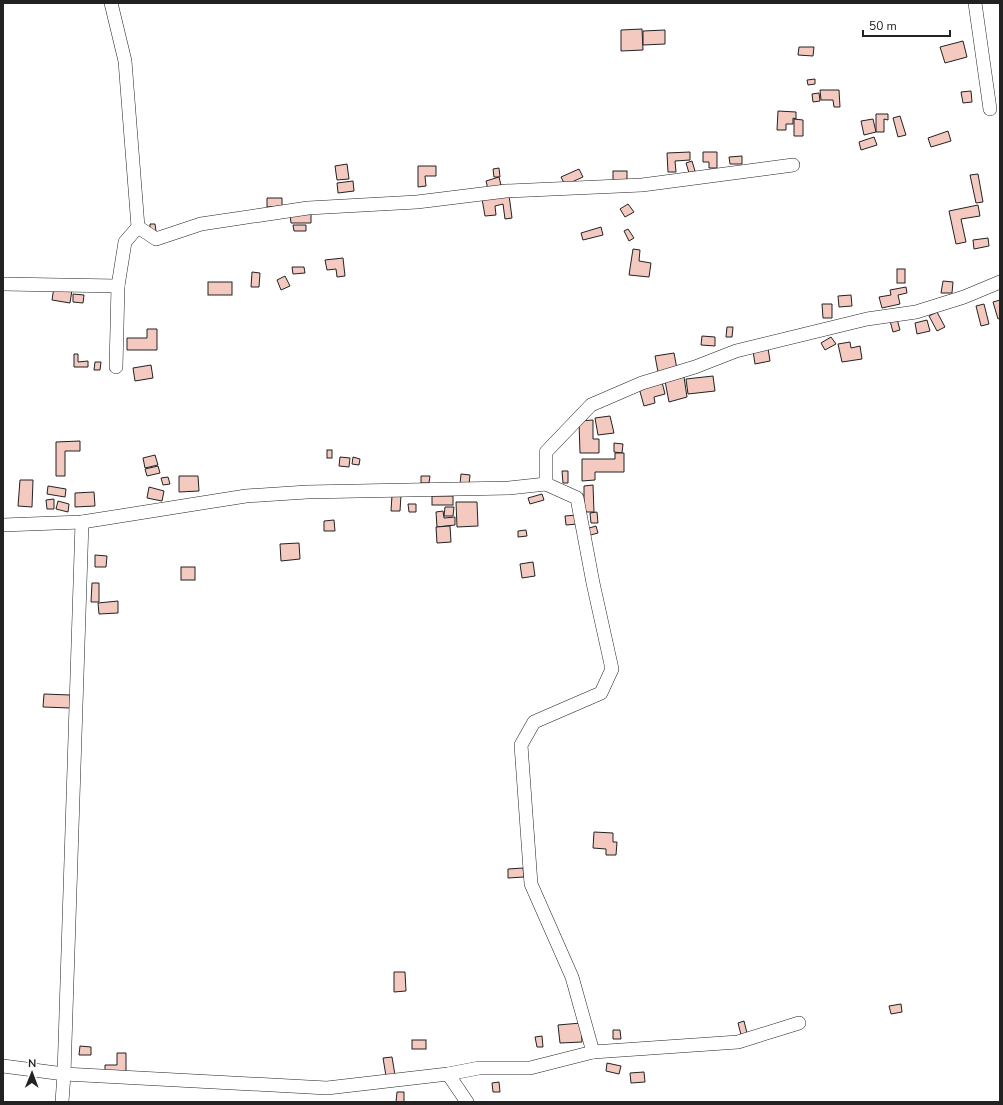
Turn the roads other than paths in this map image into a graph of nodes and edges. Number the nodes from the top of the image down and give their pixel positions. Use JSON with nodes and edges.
{"nodes":[{"id":1,"x":111,"y":3,"type":"edge"},
{"id":2,"x":975,"y":3,"type":"edge"},
{"id":3,"x":990,"y":109,"type":"dead end"},
{"id":4,"x":792,"y":165,"type":"dead end"},
{"id":5,"x":138,"y":227,"type":"junction"},
{"id":6,"x":1000,"y":282,"type":"edge"},
{"id":7,"x":3,"y":284,"type":"edge"},
{"id":8,"x":118,"y":286,"type":"junction"},
{"id":9,"x":116,"y":367,"type":"dead end"},
{"id":10,"x":546,"y":484,"type":"junction"},
{"id":11,"x":82,"y":522,"type":"junction"},
{"id":12,"x":3,"y":525,"type":"edge"},
{"id":13,"x":799,"y":1023,"type":"dead end"},
{"id":14,"x":594,"y":1052,"type":"junction"},
{"id":15,"x":3,"y":1066,"type":"edge"},
{"id":16,"x":64,"y":1074,"type":"junction"},
{"id":17,"x":448,"y":1074,"type":"junction"},
{"id":18,"x":62,"y":1102,"type":"edge"},
{"id":19,"x":467,"y":1102,"type":"edge"}],
"edges":[{"from":1,"to":5,"type":"street"},
{"from":2,"to":3,"type":"street"},
{"from":4,"to":5,"type":"street"},
{"from":5,"to":8,"type":"street"},
{"from":6,"to":10,"type":"street"},
{"from":7,"to":8,"type":"street"},
{"from":8,"to":9,"type":"street"},
{"from":10,"to":11,"type":"street"},
{"from":10,"to":14,"type":"street"},
{"from":11,"to":12,"type":"street"},
{"from":11,"to":16,"type":"street"},
{"from":13,"to":14,"type":"street"},
{"from":14,"to":17,"type":"street"},
{"from":15,"to":16,"type":"street"},
{"from":16,"to":17,"type":"street"},
{"from":16,"to":18,"type":"street"},
{"from":17,"to":19,"type":"street"}]}
